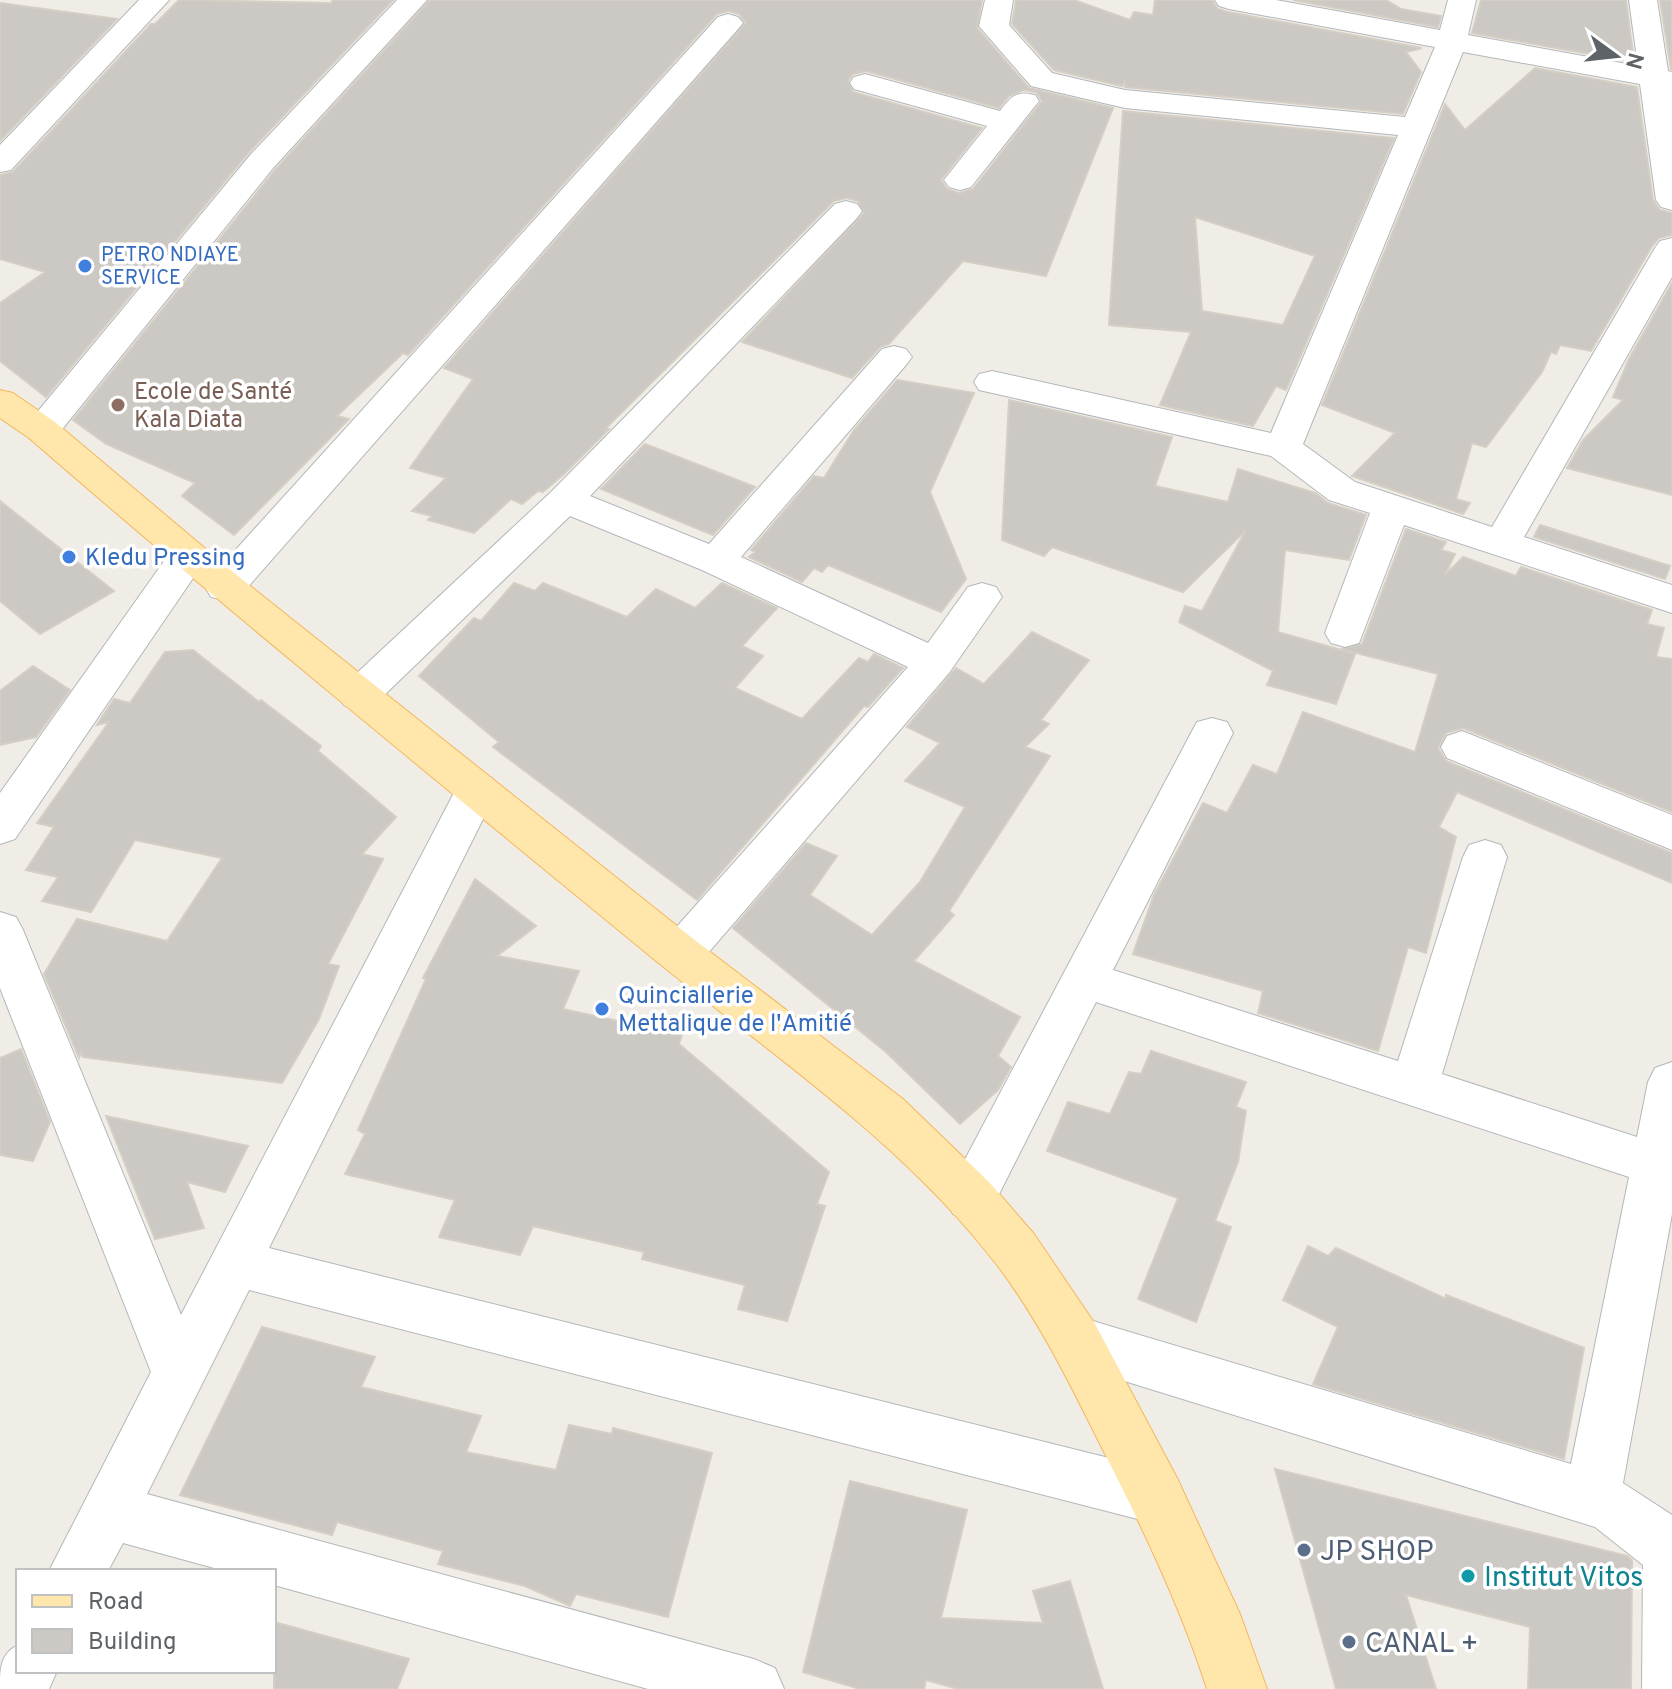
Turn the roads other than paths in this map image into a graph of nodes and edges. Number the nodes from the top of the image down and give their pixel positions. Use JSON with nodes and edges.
{"nodes":[{"id":1,"x":155,"y":0,"type":"edge"},
{"id":2,"x":413,"y":0,"type":"edge"},
{"id":3,"x":999,"y":0,"type":"edge"},
{"id":4,"x":1229,"y":0,"type":"edge"},
{"id":5,"x":1462,"y":0,"type":"edge"},
{"id":6,"x":1643,"y":0,"type":"edge"},
{"id":7,"x":1269,"y":4,"type":"edge"},
{"id":8,"x":728,"y":23,"type":"dead end"},
{"id":9,"x":1452,"y":42,"type":"junction"},
{"id":10,"x":1663,"y":79,"type":"edge"},
{"id":11,"x":1042,"y":80,"type":"junction"},
{"id":12,"x":865,"y":83,"type":"dead end"},
{"id":13,"x":1006,"y":122,"type":"junction"},
{"id":14,"x":1415,"y":127,"type":"junction"},
{"id":15,"x":0,"y":163,"type":"edge"},
{"id":16,"x":960,"y":180,"type":"dead end"},
{"id":17,"x":1672,"y":200,"type":"edge"},
{"id":18,"x":846,"y":211,"type":"dead end"},
{"id":19,"x":1672,"y":248,"type":"edge"},
{"id":20,"x":894,"y":357,"type":"dead end"},
{"id":21,"x":992,"y":382,"type":"dead end"},
{"id":22,"x":0,"y":401,"type":"edge"},
{"id":23,"x":42,"y":430,"type":"junction"},
{"id":24,"x":1283,"y":447,"type":"junction"},
{"id":25,"x":565,"y":500,"type":"junction"},
{"id":26,"x":1391,"y":508,"type":"junction"},
{"id":27,"x":1501,"y":544,"type":"junction"},
{"id":28,"x":188,"y":556,"type":"junction"},
{"id":29,"x":716,"y":561,"type":"junction"},
{"id":30,"x":225,"y":587,"type":"junction"},
{"id":31,"x":982,"y":597,"type":"dead end"},
{"id":32,"x":1672,"y":599,"type":"edge"},
{"id":33,"x":1345,"y":633,"type":"dead end"},
{"id":34,"x":935,"y":663,"type":"junction"},
{"id":35,"x":359,"y":695,"type":"junction"},
{"id":36,"x":1212,"y":733,"type":"dead end"},
{"id":37,"x":1462,"y":747,"type":"dead end"},
{"id":38,"x":477,"y":789,"type":"junction"},
{"id":39,"x":0,"y":827,"type":"edge"},
{"id":40,"x":1672,"y":833,"type":"edge"},
{"id":41,"x":1485,"y":857,"type":"dead end"},
{"id":42,"x":0,"y":930,"type":"edge"},
{"id":43,"x":680,"y":954,"type":"junction"},
{"id":44,"x":1083,"y":979,"type":"junction"},
{"id":45,"x":1672,"y":1082,"type":"edge"},
{"id":46,"x":1414,"y":1086,"type":"junction"},
{"id":47,"x":1655,"y":1164,"type":"junction"},
{"id":48,"x":971,"y":1198,"type":"junction"},
{"id":49,"x":235,"y":1263,"type":"junction"},
{"id":50,"x":1076,"y":1341,"type":"junction"},
{"id":51,"x":178,"y":1373,"type":"junction"},
{"id":52,"x":1157,"y":1497,"type":"junction"},
{"id":53,"x":1592,"y":1497,"type":"junction"},
{"id":54,"x":108,"y":1511,"type":"junction"},
{"id":55,"x":79,"y":1569,"type":"edge"},
{"id":56,"x":689,"y":1680,"type":"edge"},
{"id":57,"x":754,"y":1689,"type":"edge"},
{"id":58,"x":1237,"y":1689,"type":"edge"},
{"id":59,"x":1672,"y":1689,"type":"edge"}],
"edges":[{"from":1,"to":15,"type":"street"},
{"from":2,"to":23,"type":"street"},
{"from":3,"to":11,"type":"street"},
{"from":4,"to":7,"type":"street"},
{"from":5,"to":9,"type":"street"},
{"from":6,"to":10,"type":"street"},
{"from":7,"to":9,"type":"street"},
{"from":8,"to":30,"type":"street"},
{"from":9,"to":10,"type":"street"},
{"from":9,"to":14,"type":"street"},
{"from":10,"to":17,"type":"street"},
{"from":11,"to":13,"type":"street"},
{"from":11,"to":14,"type":"street"},
{"from":12,"to":13,"type":"street"},
{"from":13,"to":16,"type":"street"},
{"from":14,"to":24,"type":"street"},
{"from":18,"to":25,"type":"street"},
{"from":19,"to":27,"type":"street"},
{"from":20,"to":29,"type":"street"},
{"from":21,"to":24,"type":"street"},
{"from":22,"to":23,"type":"main road"},
{"from":23,"to":28,"type":"main road"},
{"from":24,"to":26,"type":"street"},
{"from":25,"to":29,"type":"street"},
{"from":25,"to":35,"type":"street"},
{"from":26,"to":27,"type":"street"},
{"from":26,"to":33,"type":"street"},
{"from":27,"to":32,"type":"street"},
{"from":28,"to":30,"type":"main road"},
{"from":28,"to":39,"type":"street"},
{"from":29,"to":34,"type":"street"},
{"from":30,"to":35,"type":"main road"},
{"from":31,"to":34,"type":"street"},
{"from":34,"to":43,"type":"street"},
{"from":35,"to":38,"type":"main road"},
{"from":36,"to":44,"type":"street"},
{"from":37,"to":40,"type":"street"},
{"from":38,"to":43,"type":"main road"},
{"from":38,"to":49,"type":"street"},
{"from":41,"to":46,"type":"street"},
{"from":42,"to":51,"type":"street"},
{"from":43,"to":48,"type":"main road"},
{"from":44,"to":46,"type":"street"},
{"from":44,"to":48,"type":"street"},
{"from":45,"to":47,"type":"street"},
{"from":46,"to":47,"type":"street"},
{"from":47,"to":53,"type":"street"},
{"from":48,"to":50,"type":"main road"},
{"from":49,"to":51,"type":"street"},
{"from":49,"to":52,"type":"street"},
{"from":50,"to":52,"type":"main road"},
{"from":50,"to":53,"type":"street"},
{"from":51,"to":54,"type":"street"},
{"from":52,"to":58,"type":"main road"},
{"from":53,"to":59,"type":"street"},
{"from":54,"to":55,"type":"street"},
{"from":54,"to":56,"type":"street"},
{"from":56,"to":57,"type":"street"}]}
